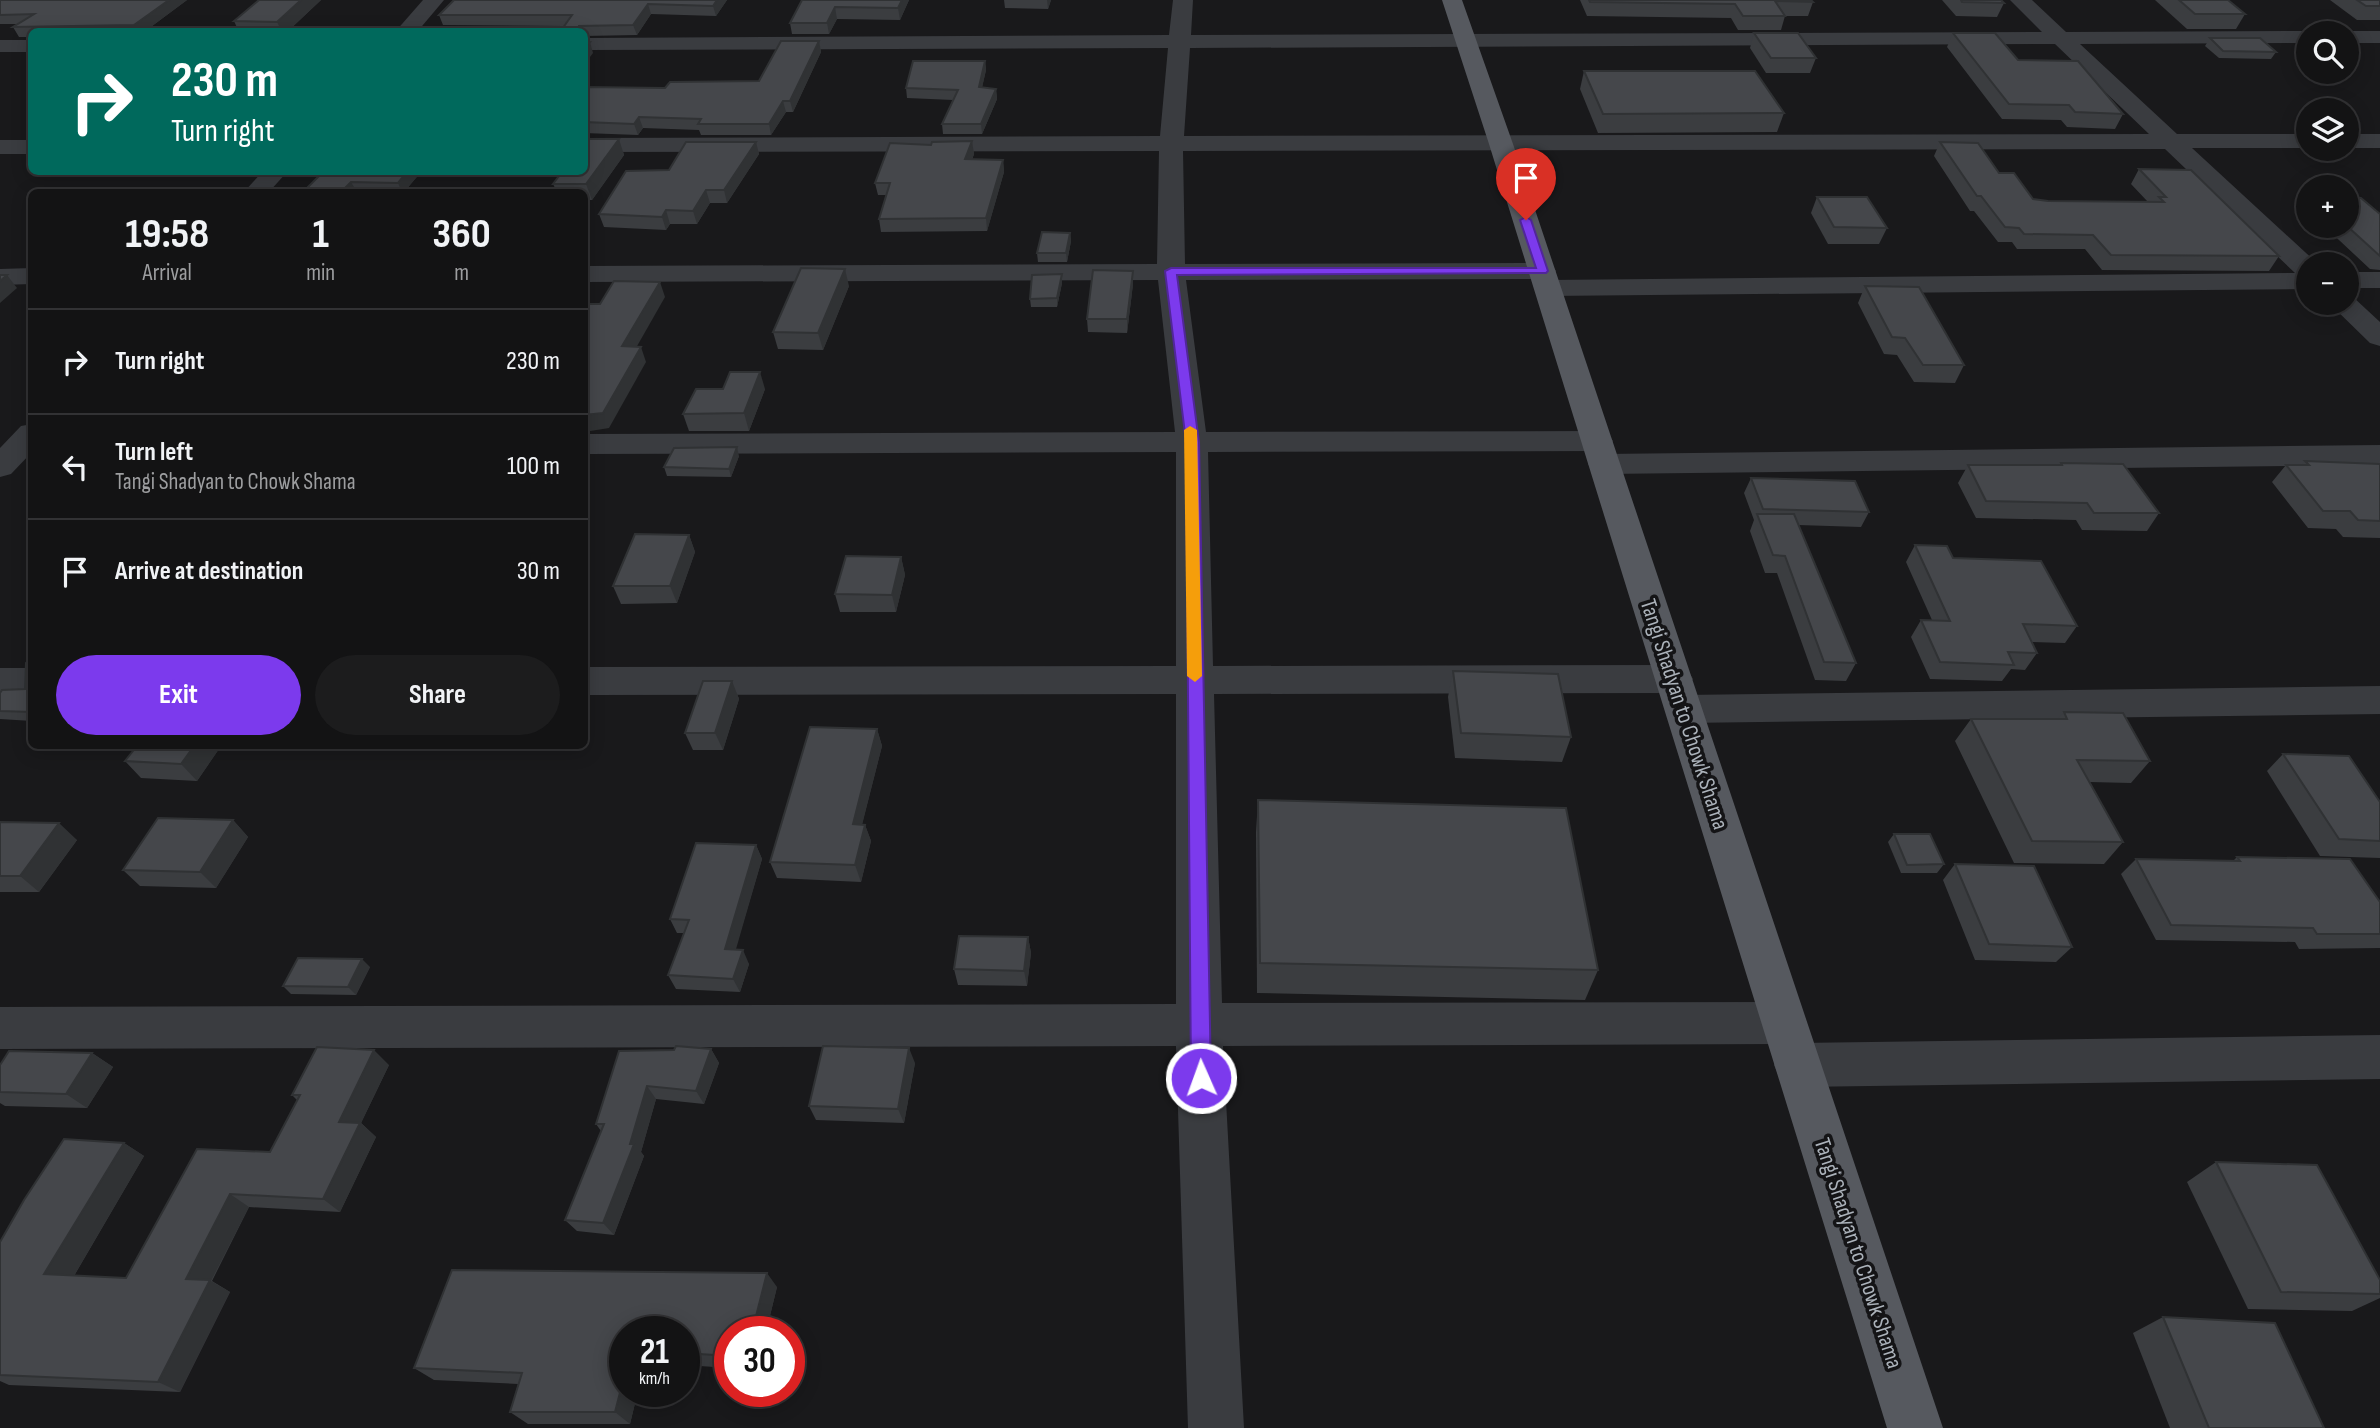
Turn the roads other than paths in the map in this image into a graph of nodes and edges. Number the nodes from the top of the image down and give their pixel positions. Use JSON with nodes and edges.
{"nodes":[{"id":1,"x":434,"y":0,"type":"edge"},
{"id":2,"x":1183,"y":0,"type":"edge"},
{"id":3,"x":1452,"y":0,"type":"edge"},
{"id":4,"x":2020,"y":0,"type":"edge"},
{"id":5,"x":409,"y":28,"type":"edge"},
{"id":6,"x":2296,"y":37,"type":"edge"},
{"id":7,"x":2359,"y":37,"type":"edge"},
{"id":8,"x":2380,"y":37,"type":"edge"},
{"id":9,"x":2060,"y":38,"type":"junction"},
{"id":10,"x":1466,"y":40,"type":"junction"},
{"id":11,"x":1178,"y":43,"type":"junction"},
{"id":12,"x":588,"y":44,"type":"edge"},
{"id":13,"x":0,"y":46,"type":"edge"},
{"id":14,"x":28,"y":46,"type":"edge"},
{"id":15,"x":2359,"y":141,"type":"edge"},
{"id":16,"x":2380,"y":141,"type":"edge"},
{"id":17,"x":2171,"y":142,"type":"junction"},
{"id":18,"x":2296,"y":142,"type":"edge"},
{"id":19,"x":1501,"y":144,"type":"junction"},
{"id":20,"x":588,"y":145,"type":"edge"},
{"id":21,"x":1171,"y":145,"type":"junction"},
{"id":22,"x":0,"y":147,"type":"edge"},
{"id":23,"x":28,"y":147,"type":"edge"},
{"id":24,"x":272,"y":175,"type":"edge"},
{"id":25,"x":259,"y":189,"type":"edge"},
{"id":26,"x":2296,"y":259,"type":"edge"},
{"id":27,"x":1171,"y":271,"type":"junction"},
{"id":28,"x":588,"y":274,"type":"edge"},
{"id":29,"x":0,"y":276,"type":"edge"},
{"id":30,"x":28,"y":276,"type":"edge"},
{"id":31,"x":1545,"y":280,"type":"junction"},
{"id":32,"x":2359,"y":280,"type":"edge"},
{"id":33,"x":2380,"y":280,"type":"edge"},
{"id":34,"x":2296,"y":281,"type":"edge"},
{"id":35,"x":2356,"y":315,"type":"edge"},
{"id":36,"x":2380,"y":337,"type":"edge"},
{"id":37,"x":1192,"y":442,"type":"junction"},
{"id":38,"x":588,"y":444,"type":"edge"},
{"id":39,"x":1601,"y":453,"type":"junction"},
{"id":40,"x":2380,"y":455,"type":"edge"},
{"id":41,"x":1195,"y":680,"type":"junction"},
{"id":42,"x":588,"y":681,"type":"edge"},
{"id":43,"x":0,"y":682,"type":"edge"},
{"id":44,"x":28,"y":682,"type":"edge"},
{"id":45,"x":1679,"y":694,"type":"junction"},
{"id":46,"x":2380,"y":700,"type":"edge"},
{"id":47,"x":1199,"y":1024,"type":"junction"},
{"id":48,"x":0,"y":1028,"type":"edge"},
{"id":49,"x":1791,"y":1044,"type":"junction"},
{"id":50,"x":2380,"y":1057,"type":"edge"},
{"id":51,"x":1216,"y":1428,"type":"edge"},
{"id":52,"x":1915,"y":1428,"type":"edge"}],
"edges":[{"from":1,"to":5,"type":"street"},
{"from":2,"to":11,"type":"street"},
{"from":3,"to":10,"type":"main road","name":"Tangi Shadyan to Chowk Shama"},
{"from":4,"to":9,"type":"street"},
{"from":6,"to":9,"type":"street"},
{"from":7,"to":8,"type":"street"},
{"from":9,"to":10,"type":"street"},
{"from":9,"to":17,"type":"street"},
{"from":10,"to":11,"type":"street"},
{"from":10,"to":19,"type":"main road","name":"Tangi Shadyan to Chowk Shama"},
{"from":11,"to":12,"type":"street"},
{"from":11,"to":21,"type":"street"},
{"from":13,"to":14,"type":"street"},
{"from":15,"to":16,"type":"street"},
{"from":17,"to":18,"type":"street"},
{"from":17,"to":19,"type":"street"},
{"from":17,"to":26,"type":"street"},
{"from":19,"to":21,"type":"street"},
{"from":19,"to":31,"type":"main road","name":"Tangi Shadyan to Chowk Shama"},
{"from":20,"to":21,"type":"street"},
{"from":21,"to":27,"type":"street"},
{"from":22,"to":23,"type":"street"},
{"from":24,"to":25,"type":"street"},
{"from":27,"to":28,"type":"street"},
{"from":27,"to":31,"type":"street"},
{"from":27,"to":37,"type":"street"},
{"from":29,"to":30,"type":"street"},
{"from":31,"to":34,"type":"street"},
{"from":31,"to":39,"type":"main road","name":"Tangi Shadyan to Chowk Shama"},
{"from":32,"to":33,"type":"street"},
{"from":35,"to":36,"type":"street"},
{"from":37,"to":38,"type":"street"},
{"from":37,"to":39,"type":"street"},
{"from":37,"to":41,"type":"street"},
{"from":39,"to":40,"type":"street"},
{"from":39,"to":45,"type":"main road","name":"Tangi Shadyan to Chowk Shama"},
{"from":41,"to":42,"type":"street"},
{"from":41,"to":45,"type":"street"},
{"from":41,"to":47,"type":"street"},
{"from":43,"to":44,"type":"street"},
{"from":45,"to":46,"type":"street"},
{"from":45,"to":49,"type":"main road","name":"Tangi Shadyan to Chowk Shama"},
{"from":47,"to":48,"type":"street"},
{"from":47,"to":49,"type":"street"},
{"from":47,"to":51,"type":"street"},
{"from":49,"to":50,"type":"street"},
{"from":49,"to":52,"type":"main road","name":"Tangi Shadyan to Chowk Shama"}]}
